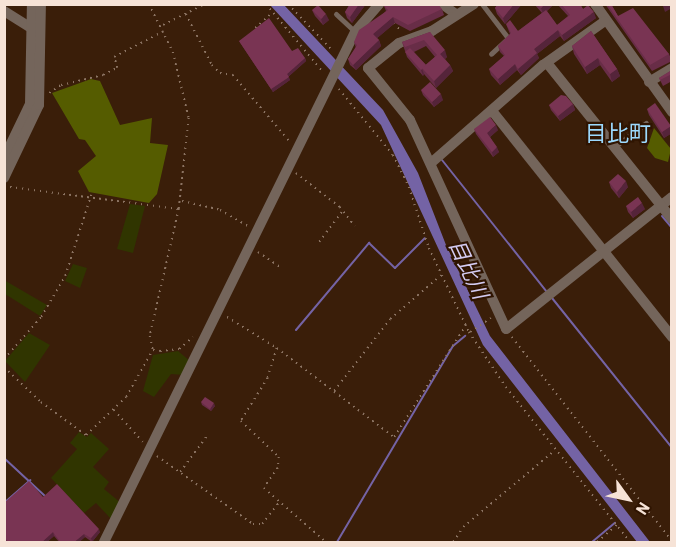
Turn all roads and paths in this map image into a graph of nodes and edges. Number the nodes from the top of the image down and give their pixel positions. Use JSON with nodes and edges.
{"nodes":[{"id":1,"x":32,"y":4,"type":"edge"},
{"id":2,"x":41,"y":4,"type":"edge"},
{"id":3,"x":149,"y":4,"type":"edge"},
{"id":4,"x":205,"y":4,"type":"edge"},
{"id":5,"x":266,"y":4,"type":"edge"},
{"id":6,"x":288,"y":4,"type":"edge"},
{"id":7,"x":379,"y":4,"type":"edge"},
{"id":8,"x":442,"y":4,"type":"edge"},
{"id":9,"x":474,"y":4,"type":"edge"},
{"id":10,"x":482,"y":4,"type":"edge"},
{"id":11,"x":595,"y":4,"type":"edge"},
{"id":12,"x":4,"y":11,"type":"edge"},
{"id":13,"x":273,"y":12,"type":"junction"},
{"id":14,"x":186,"y":14,"type":"junction"},
{"id":15,"x":336,"y":14,"type":"dead end"},
{"id":16,"x":456,"y":14,"type":"junction"},
{"id":17,"x":605,"y":21,"type":"junction"},
{"id":18,"x":394,"y":23,"type":"edge"},
{"id":19,"x":162,"y":25,"type":"junction"},
{"id":20,"x":31,"y":28,"type":"junction"},
{"id":21,"x":255,"y":28,"type":"edge"},
{"id":22,"x":164,"y":31,"type":"junction"},
{"id":23,"x":355,"y":32,"type":"junction"},
{"id":24,"x":409,"y":41,"type":"junction"},
{"id":25,"x":491,"y":54,"type":"dead end"},
{"id":26,"x":342,"y":61,"type":"junction"},
{"id":27,"x":547,"y":63,"type":"junction"},
{"id":28,"x":672,"y":68,"type":"edge"},
{"id":29,"x":333,"y":80,"type":"junction"},
{"id":30,"x":649,"y":82,"type":"junction"},
{"id":31,"x":39,"y":101,"type":"junction"},
{"id":32,"x":493,"y":112,"type":"junction"},
{"id":33,"x":672,"y":112,"type":"edge"},
{"id":34,"x":646,"y":123,"type":"dead end"},
{"id":35,"x":9,"y":139,"type":"edge"},
{"id":36,"x":614,"y":147,"type":"junction"},
{"id":37,"x":298,"y":152,"type":"junction"},
{"id":38,"x":4,"y":158,"type":"edge"},
{"id":39,"x":431,"y":163,"type":"junction"},
{"id":40,"x":290,"y":168,"type":"junction"},
{"id":41,"x":5,"y":183,"type":"edge"},
{"id":42,"x":91,"y":195,"type":"junction"},
{"id":43,"x":672,"y":197,"type":"edge"},
{"id":44,"x":182,"y":201,"type":"junction"},
{"id":45,"x":661,"y":206,"type":"junction"},
{"id":46,"x":179,"y":209,"type":"junction"},
{"id":47,"x":342,"y":212,"type":"junction"},
{"id":48,"x":672,"y":219,"type":"edge"},
{"id":49,"x":355,"y":226,"type":"dead end"},
{"id":50,"x":258,"y":233,"type":"junction"},
{"id":51,"x":319,"y":242,"type":"dead end"},
{"id":52,"x":251,"y":247,"type":"junction"},
{"id":53,"x":603,"y":251,"type":"junction"},
{"id":54,"x":279,"y":267,"type":"dead end"},
{"id":55,"x":442,"y":274,"type":"junction"},
{"id":56,"x":219,"y":312,"type":"junction"},
{"id":57,"x":484,"y":322,"type":"dead end"},
{"id":58,"x":466,"y":325,"type":"junction"},
{"id":59,"x":506,"y":329,"type":"junction"},
{"id":60,"x":469,"y":332,"type":"junction"},
{"id":61,"x":195,"y":334,"type":"dead end"},
{"id":62,"x":672,"y":337,"type":"edge"},
{"id":63,"x":278,"y":348,"type":"junction"},
{"id":64,"x":153,"y":350,"type":"junction"},
{"id":65,"x":4,"y":359,"type":"edge"},
{"id":66,"x":4,"y":367,"type":"edge"},
{"id":67,"x":334,"y":392,"type":"junction"},
{"id":68,"x":113,"y":410,"type":"junction"},
{"id":69,"x":207,"y":437,"type":"dead end"},
{"id":70,"x":150,"y":450,"type":"junction"},
{"id":71,"x":555,"y":450,"type":"junction"},
{"id":72,"x":180,"y":472,"type":"junction"},
{"id":73,"x":279,"y":501,"type":"junction"},
{"id":74,"x":618,"y":524,"type":"junction"},
{"id":75,"x":672,"y":541,"type":"edge"},
{"id":76,"x":104,"y":543,"type":"edge"},
{"id":77,"x":326,"y":543,"type":"edge"},
{"id":78,"x":453,"y":543,"type":"edge"},
{"id":79,"x":597,"y":543,"type":"edge"},
{"id":80,"x":630,"y":543,"type":"edge"}],
"edges":[{"from":1,"to":20,"type":"street"},
{"from":2,"to":31,"type":"street"},
{"from":3,"to":19,"type":"path"},
{"from":4,"to":14,"type":"path"},
{"from":5,"to":13,"type":"path"},
{"from":6,"to":26,"type":"path"},
{"from":7,"to":23,"type":"street"},
{"from":8,"to":16,"type":"street"},
{"from":9,"to":16,"type":"street"},
{"from":10,"to":25,"type":"lane"},
{"from":11,"to":17,"type":"street"},
{"from":12,"to":20,"type":"street"},
{"from":13,"to":21,"type":"path"},
{"from":13,"to":29,"type":"path"},
{"from":14,"to":19,"type":"path"},
{"from":14,"to":37,"type":"path"},
{"from":15,"to":23,"type":"lane"},
{"from":16,"to":24,"type":"street"},
{"from":17,"to":27,"type":"street"},
{"from":17,"to":30,"type":"street"},
{"from":18,"to":24,"type":"path"},
{"from":19,"to":22,"type":"path"},
{"from":20,"to":35,"type":"street"},
{"from":22,"to":31,"type":"path"},
{"from":22,"to":44,"type":"path"},
{"from":23,"to":26,"type":"street"},
{"from":24,"to":39,"type":"street"},
{"from":26,"to":29,"type":"street"},
{"from":27,"to":32,"type":"street"},
{"from":27,"to":36,"type":"street"},
{"from":28,"to":30,"type":"street"},
{"from":29,"to":37,"type":"street"},
{"from":29,"to":55,"type":"path"},
{"from":30,"to":33,"type":"street"},
{"from":31,"to":41,"type":"street"},
{"from":32,"to":39,"type":"street"},
{"from":32,"to":53,"type":"street"},
{"from":34,"to":36,"type":"lane"},
{"from":35,"to":38,"type":"street"},
{"from":36,"to":45,"type":"street"},
{"from":37,"to":40,"type":"street"},
{"from":39,"to":59,"type":"street"},
{"from":40,"to":47,"type":"path"},
{"from":40,"to":50,"type":"street"},
{"from":41,"to":42,"type":"path"},
{"from":42,"to":46,"type":"path"},
{"from":42,"to":65,"type":"path"},
{"from":43,"to":45,"type":"street"},
{"from":44,"to":46,"type":"path"},
{"from":44,"to":50,"type":"path"},
{"from":45,"to":48,"type":"street"},
{"from":45,"to":53,"type":"street"},
{"from":46,"to":64,"type":"path"},
{"from":47,"to":49,"type":"path"},
{"from":47,"to":51,"type":"path"},
{"from":50,"to":52,"type":"street"},
{"from":52,"to":54,"type":"path"},
{"from":52,"to":56,"type":"street"},
{"from":53,"to":59,"type":"street"},
{"from":53,"to":62,"type":"street"},
{"from":55,"to":58,"type":"path"},
{"from":55,"to":67,"type":"path"},
{"from":56,"to":63,"type":"path"},
{"from":56,"to":70,"type":"street"},
{"from":57,"to":60,"type":"path"},
{"from":58,"to":60,"type":"path"},
{"from":58,"to":67,"type":"path"},
{"from":59,"to":75,"type":"path"},
{"from":60,"to":71,"type":"path"},
{"from":61,"to":64,"type":"path"},
{"from":63,"to":67,"type":"path"},
{"from":63,"to":73,"type":"path"},
{"from":64,"to":68,"type":"path"},
{"from":66,"to":68,"type":"path"},
{"from":68,"to":70,"type":"path"},
{"from":69,"to":72,"type":"path"},
{"from":70,"to":72,"type":"path"},
{"from":70,"to":76,"type":"street"},
{"from":71,"to":74,"type":"path"},
{"from":71,"to":78,"type":"path"},
{"from":72,"to":73,"type":"path"},
{"from":73,"to":77,"type":"path"},
{"from":74,"to":79,"type":"path"},
{"from":74,"to":80,"type":"path"}]}
